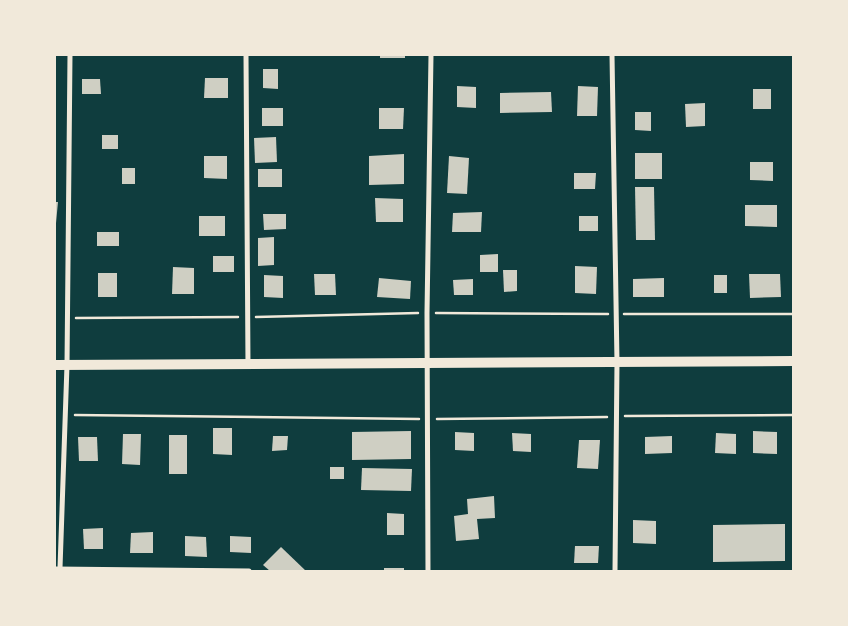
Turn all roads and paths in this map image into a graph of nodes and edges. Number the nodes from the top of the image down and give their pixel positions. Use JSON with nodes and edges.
{"nodes":[{"id":1,"x":70,"y":55,"type":"edge"},
{"id":2,"x":246,"y":55,"type":"edge"},
{"id":3,"x":431,"y":55,"type":"edge"},
{"id":4,"x":612,"y":55,"type":"edge"},
{"id":5,"x":793,"y":361,"type":"edge"},
{"id":6,"x":617,"y":362,"type":"junction"},
{"id":7,"x":428,"y":363,"type":"junction"},
{"id":8,"x":248,"y":364,"type":"junction"},
{"id":9,"x":55,"y":365,"type":"edge"},
{"id":10,"x":67,"y":365,"type":"junction"},
{"id":11,"x":58,"y":568,"type":"edge"},
{"id":12,"x":249,"y":571,"type":"edge"},
{"id":13,"x":428,"y":571,"type":"edge"},
{"id":14,"x":615,"y":571,"type":"edge"}],
"edges":[{"from":1,"to":10,"type":"street"},
{"from":2,"to":8,"type":"street"},
{"from":3,"to":7,"type":"street"},
{"from":4,"to":6,"type":"street"},
{"from":5,"to":6,"type":"main road"},
{"from":6,"to":7,"type":"main road"},
{"from":6,"to":14,"type":"street"},
{"from":7,"to":8,"type":"main road"},
{"from":7,"to":13,"type":"street"},
{"from":8,"to":10,"type":"main road"},
{"from":9,"to":10,"type":"main road"},
{"from":10,"to":11,"type":"street"},
{"from":11,"to":12,"type":"street"}]}
